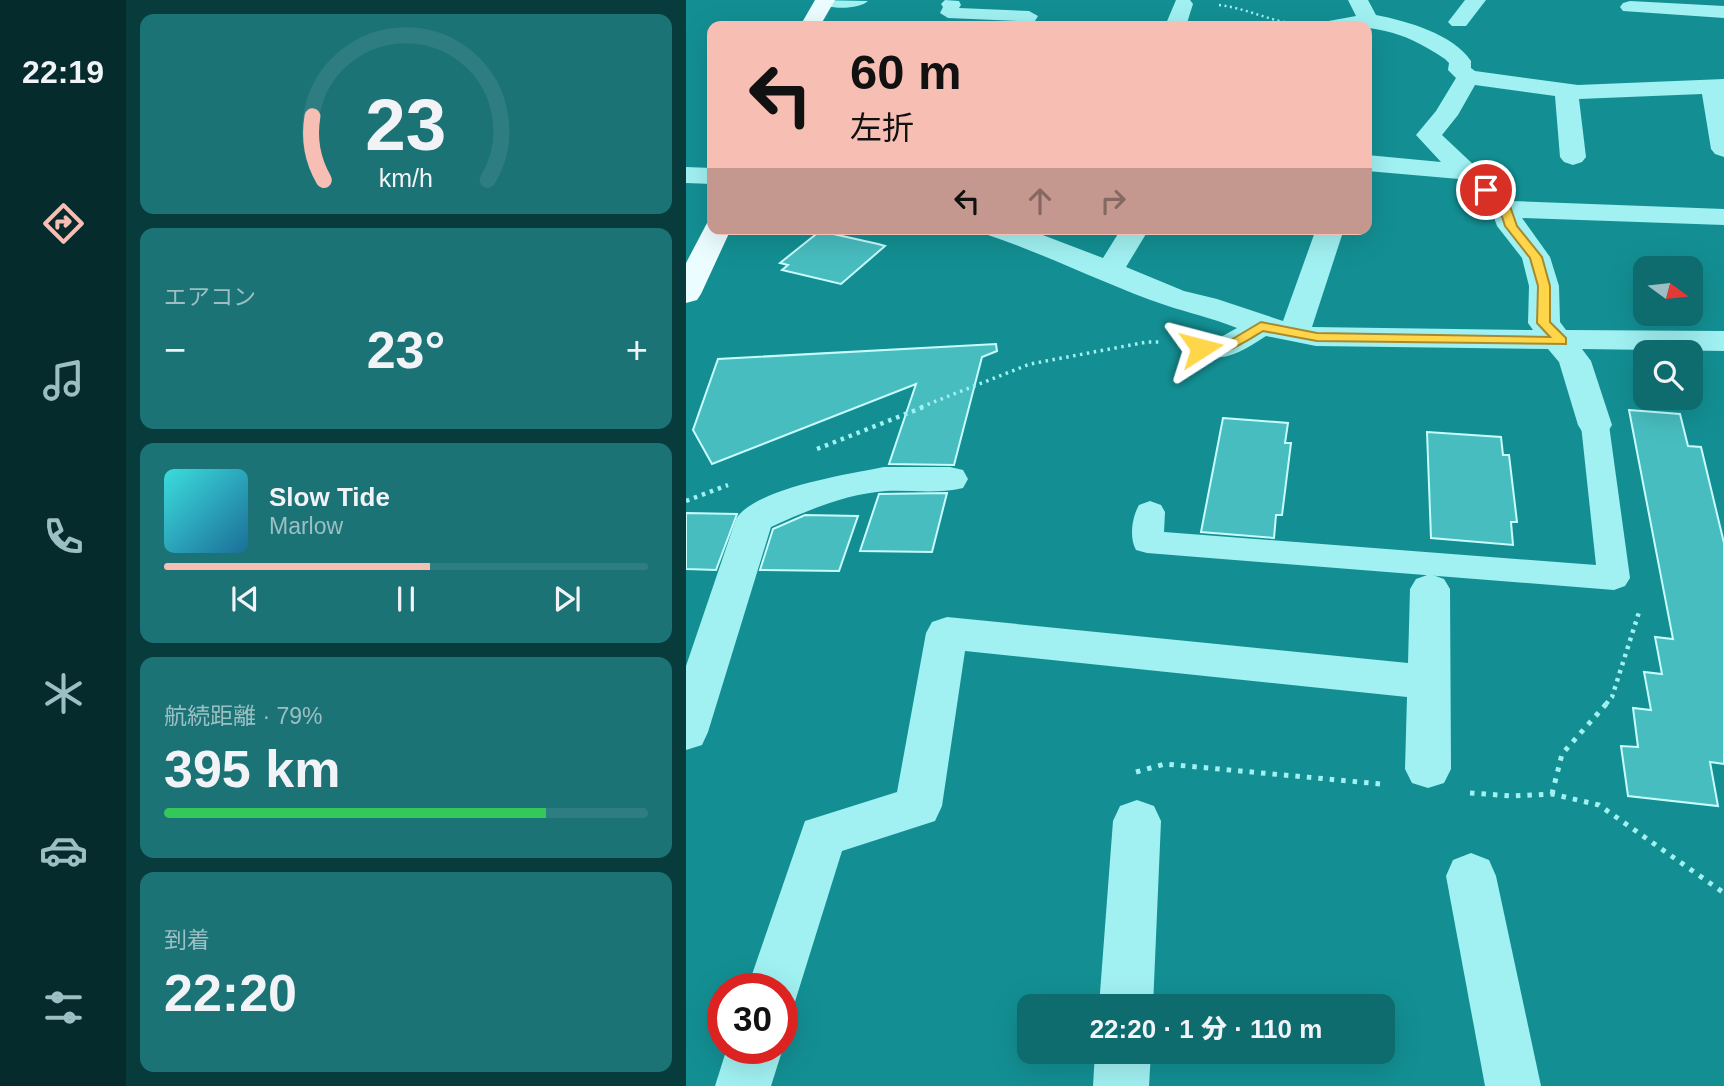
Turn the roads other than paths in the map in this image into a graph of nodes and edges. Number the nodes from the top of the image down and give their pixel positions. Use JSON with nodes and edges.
{"nodes":[{"id":1,"x":825,"y":0,"type":"edge"},
{"id":2,"x":1037,"y":0,"type":"edge"},
{"id":3,"x":1358,"y":0,"type":"edge"},
{"id":4,"x":1476,"y":0,"type":"edge"},
{"id":5,"x":860,"y":1,"type":"edge"},
{"id":6,"x":1183,"y":4,"type":"dead end"},
{"id":7,"x":949,"y":5,"type":"dead end"},
{"id":8,"x":1630,"y":7,"type":"dead end"},
{"id":9,"x":1662,"y":9,"type":"junction"},
{"id":10,"x":1724,"y":12,"type":"edge"},
{"id":11,"x":1369,"y":20,"type":"junction"},
{"id":12,"x":813,"y":21,"type":"edge"},
{"id":13,"x":1027,"y":21,"type":"edge"},
{"id":14,"x":1177,"y":21,"type":"edge"},
{"id":15,"x":1362,"y":21,"type":"edge"},
{"id":16,"x":1459,"y":22,"type":"dead end"},
{"id":17,"x":1670,"y":29,"type":"dead end"},
{"id":18,"x":1468,"y":77,"type":"junction"},
{"id":19,"x":1718,"y":86,"type":"edge"},
{"id":20,"x":1566,"y":90,"type":"junction"},
{"id":21,"x":1724,"y":149,"type":"edge"},
{"id":22,"x":1573,"y":157,"type":"dead end"},
{"id":23,"x":1372,"y":163,"type":"edge"},
{"id":24,"x":1468,"y":172,"type":"junction"},
{"id":25,"x":686,"y":175,"type":"edge"},
{"id":26,"x":707,"y":176,"type":"edge"},
{"id":27,"x":1506,"y":209,"type":"junction"},
{"id":28,"x":1724,"y":217,"type":"edge"},
{"id":29,"x":715,"y":235,"type":"edge"},
{"id":30,"x":1014,"y":235,"type":"edge"},
{"id":31,"x":1131,"y":235,"type":"edge"},
{"id":32,"x":1328,"y":235,"type":"edge"},
{"id":33,"x":1109,"y":271,"type":"junction"},
{"id":34,"x":686,"y":294,"type":"edge"},
{"id":35,"x":1261,"y":326,"type":"junction"},
{"id":36,"x":1294,"y":333,"type":"junction"},
{"id":37,"x":1561,"y":341,"type":"junction"},
{"id":38,"x":1724,"y":341,"type":"edge"},
{"id":39,"x":1201,"y":348,"type":"road end"},
{"id":40,"x":1595,"y":425,"type":"joint"},
{"id":41,"x":950,"y":479,"type":"dead end"},
{"id":42,"x":1150,"y":512,"type":"dead end"},
{"id":43,"x":1430,"y":589,"type":"dead end"},
{"id":44,"x":1429,"y":682,"type":"junction"},
{"id":45,"x":686,"y":732,"type":"edge"},
{"id":46,"x":1428,"y":769,"type":"dead end"},
{"id":47,"x":1137,"y":821,"type":"dead end"},
{"id":48,"x":1471,"y":876,"type":"dead end"},
{"id":49,"x":779,"y":973,"type":"edge"},
{"id":50,"x":1127,"y":994,"type":"edge"},
{"id":51,"x":750,"y":1064,"type":"edge"},
{"id":52,"x":1122,"y":1064,"type":"edge"},
{"id":53,"x":743,"y":1086,"type":"edge"},
{"id":54,"x":1121,"y":1086,"type":"edge"},
{"id":55,"x":1513,"y":1086,"type":"edge"}],
"edges":[{"from":1,"to":5,"type":"lane"},
{"from":1,"to":12,"type":"main road"},
{"from":2,"to":13,"type":"lane"},
{"from":3,"to":11,"type":"street"},
{"from":4,"to":16,"type":"street"},
{"from":6,"to":14,"type":"street"},
{"from":7,"to":13,"type":"lane"},
{"from":8,"to":9,"type":"street"},
{"from":9,"to":10,"type":"street"},
{"from":9,"to":17,"type":"street"},
{"from":11,"to":15,"type":"street"},
{"from":11,"to":18,"type":"street"},
{"from":18,"to":20,"type":"street"},
{"from":18,"to":24,"type":"street"},
{"from":19,"to":20,"type":"street"},
{"from":19,"to":21,"type":"street"},
{"from":20,"to":22,"type":"street"},
{"from":23,"to":24,"type":"street"},
{"from":24,"to":27,"type":"street"},
{"from":25,"to":26,"type":"street"},
{"from":27,"to":28,"type":"street"},
{"from":27,"to":37,"type":"street"},
{"from":29,"to":34,"type":"main road"},
{"from":30,"to":33,"type":"street"},
{"from":31,"to":33,"type":"street"},
{"from":32,"to":36,"type":"street"},
{"from":33,"to":35,"type":"street"},
{"from":35,"to":36,"type":"street"},
{"from":35,"to":39,"type":"street"},
{"from":36,"to":37,"type":"street"},
{"from":37,"to":38,"type":"street"},
{"from":37,"to":40,"type":"street"},
{"from":40,"to":42,"type":"lane"},
{"from":41,"to":45,"type":"street"},
{"from":43,"to":44,"type":"street"},
{"from":44,"to":46,"type":"street"},
{"from":44,"to":49,"type":"street"},
{"from":47,"to":50,"type":"street"},
{"from":48,"to":55,"type":"street"},
{"from":51,"to":53,"type":"street"},
{"from":52,"to":54,"type":"street"}]}
